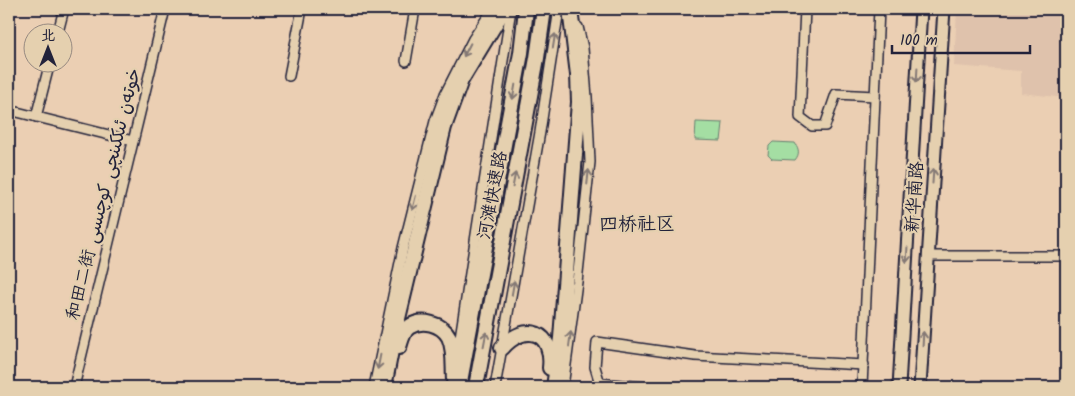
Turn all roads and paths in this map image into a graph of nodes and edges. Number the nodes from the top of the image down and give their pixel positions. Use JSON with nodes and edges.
{"nodes":[{"id":1,"x":64,"y":9,"type":"edge"},
{"id":2,"x":165,"y":9,"type":"edge"},
{"id":3,"x":302,"y":9,"type":"edge"},
{"id":4,"x":415,"y":9,"type":"edge"},
{"id":5,"x":493,"y":9,"type":"edge"},
{"id":6,"x":504,"y":9,"type":"edge"},
{"id":7,"x":511,"y":9,"type":"edge"},
{"id":8,"x":526,"y":9,"type":"edge"},
{"id":9,"x":544,"y":9,"type":"edge"},
{"id":10,"x":559,"y":9,"type":"edge"},
{"id":11,"x":572,"y":9,"type":"edge"},
{"id":12,"x":805,"y":9,"type":"edge"},
{"id":13,"x":879,"y":9,"type":"edge"},
{"id":14,"x":921,"y":9,"type":"edge"},
{"id":15,"x":944,"y":9,"type":"edge"},
{"id":16,"x":61,"y":22,"type":"edge"},
{"id":17,"x":406,"y":61,"type":"dead end"},
{"id":18,"x":47,"y":72,"type":"edge"},
{"id":19,"x":289,"y":76,"type":"dead end"},
{"id":20,"x":875,"y":96,"type":"junction"},
{"id":21,"x":9,"y":110,"type":"edge"},
{"id":22,"x":36,"y":117,"type":"junction"},
{"id":23,"x":133,"y":141,"type":"junction"},
{"id":24,"x":928,"y":256,"type":"junction"},
{"id":25,"x":1066,"y":256,"type":"edge"},
{"id":26,"x":502,"y":348,"type":"junction"},
{"id":27,"x":864,"y":365,"type":"junction"},
{"id":28,"x":455,"y":385,"type":"edge"},
{"id":29,"x":601,"y":385,"type":"edge"},
{"id":30,"x":74,"y":387,"type":"edge"},
{"id":31,"x":374,"y":387,"type":"edge"},
{"id":32,"x":384,"y":387,"type":"edge"},
{"id":33,"x":390,"y":387,"type":"edge"},
{"id":34,"x":476,"y":387,"type":"edge"},
{"id":35,"x":495,"y":387,"type":"edge"},
{"id":36,"x":548,"y":387,"type":"edge"},
{"id":37,"x":554,"y":387,"type":"edge"},
{"id":38,"x":563,"y":387,"type":"edge"},
{"id":39,"x":644,"y":387,"type":"edge"},
{"id":40,"x":862,"y":387,"type":"edge"},
{"id":41,"x":899,"y":387,"type":"edge"},
{"id":42,"x":920,"y":387,"type":"edge"}],
"edges":[{"from":1,"to":16,"type":"street"},
{"from":2,"to":23,"type":"street","name":"和田二街 خوتەن ئىككىنچى كوچىسى"},
{"from":3,"to":19,"type":"street"},
{"from":4,"to":17,"type":"street"},
{"from":5,"to":31,"type":"street","one_way":true},
{"from":6,"to":32,"type":"highway"},
{"from":7,"to":28,"type":"street"},
{"from":8,"to":28,"type":"highway","name":"河滩快速路","one_way":true},
{"from":34,"to":9,"type":"highway","name":"河滩快速路","one_way":true},
{"from":26,"to":10,"type":"street","one_way":true},
{"from":11,"to":37,"type":"highway"},
{"from":38,"to":11,"type":"street","one_way":true},
{"from":12,"to":20,"type":"street"},
{"from":13,"to":20,"type":"street"},
{"from":14,"to":41,"type":"main road","one_way":true},
{"from":24,"to":15,"type":"main road","name":"新华南路","one_way":true},
{"from":18,"to":22,"type":"street"},
{"from":20,"to":27,"type":"street"},
{"from":21,"to":22,"type":"street"},
{"from":22,"to":23,"type":"street"},
{"from":23,"to":30,"type":"street","name":"和田二街 خوتەن ئىككىنچى كوچىسى"},
{"from":24,"to":25,"type":"street"},
{"from":42,"to":24,"type":"main road","name":"新华南路","one_way":true},
{"from":26,"to":35,"type":"street"},
{"from":26,"to":36,"type":"highway"},
{"from":27,"to":29,"type":"street"},
{"from":27,"to":40,"type":"street"},
{"from":28,"to":33,"type":"highway"},
{"from":29,"to":39,"type":"street"}]}
